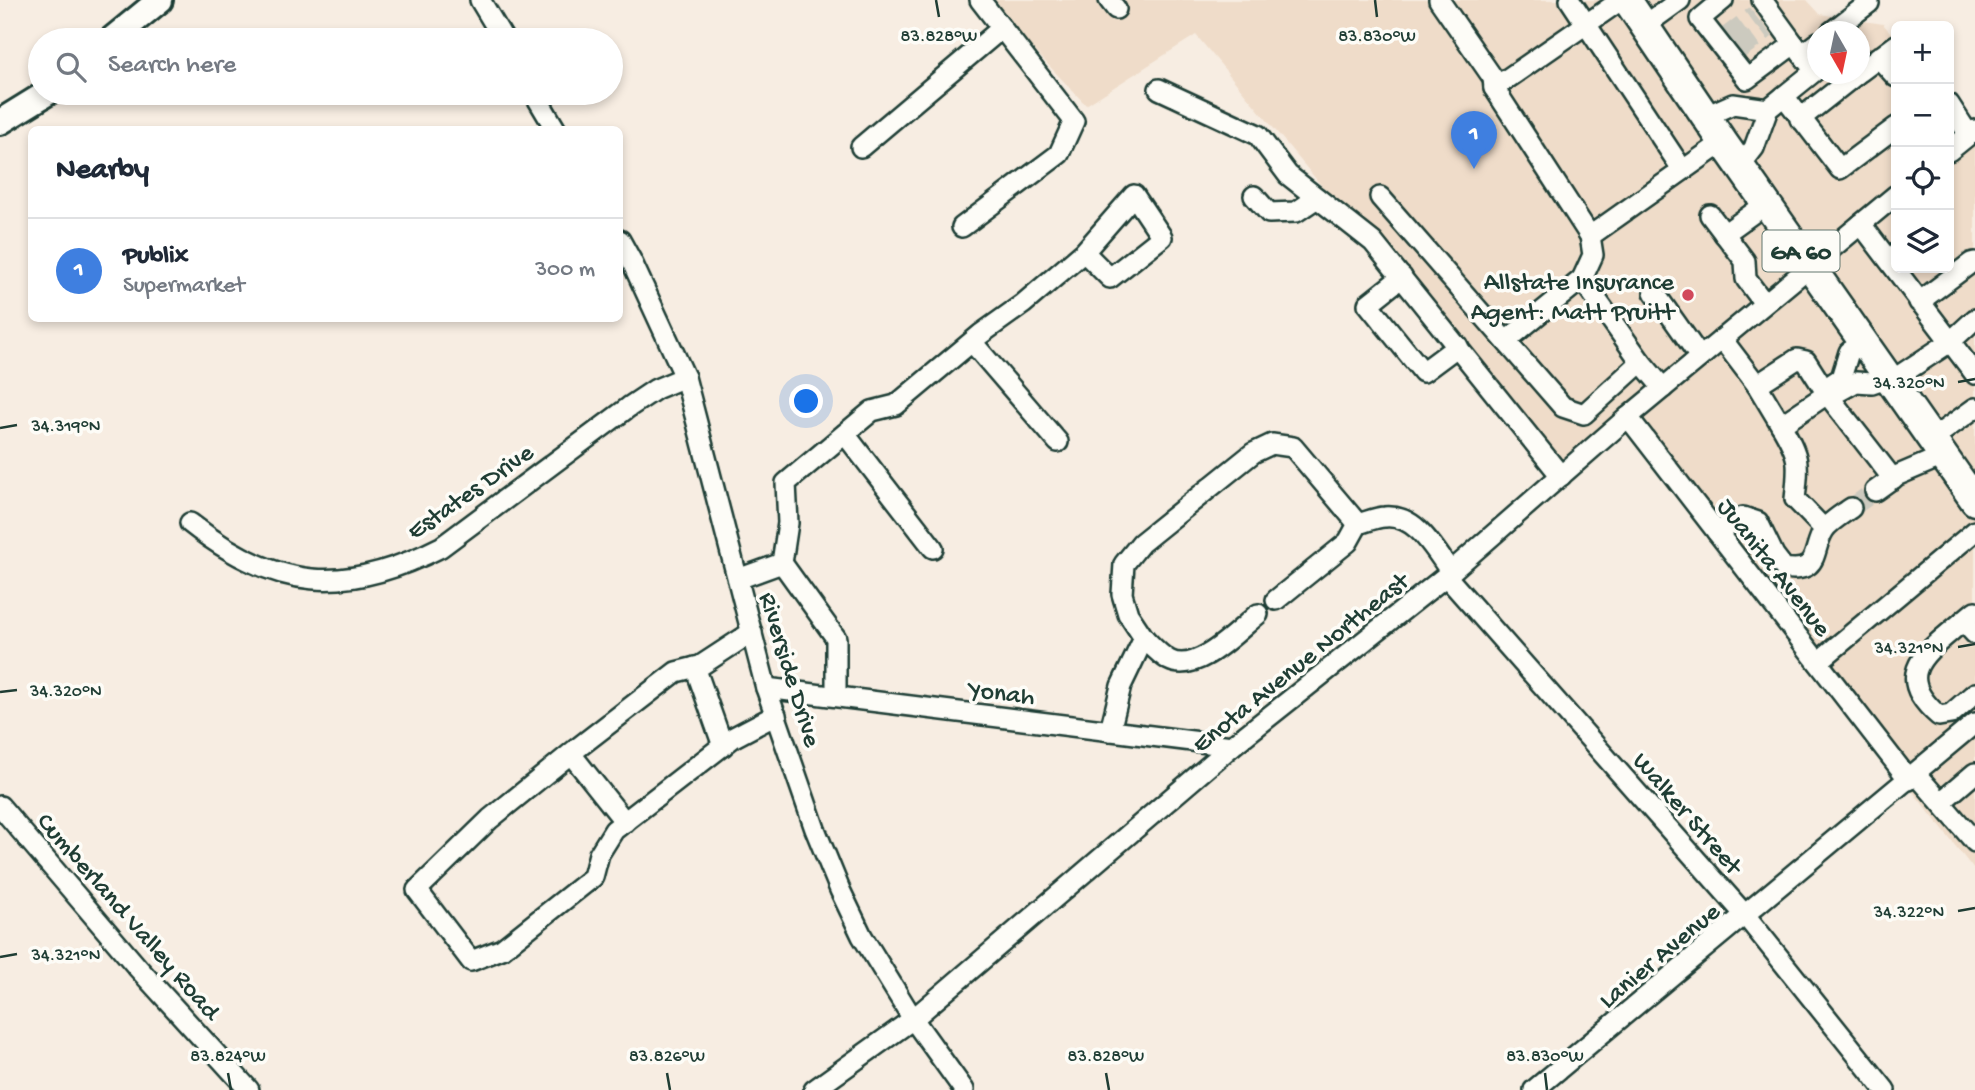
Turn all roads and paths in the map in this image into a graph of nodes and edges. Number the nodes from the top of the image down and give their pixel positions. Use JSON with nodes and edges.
{"nodes":[{"id":1,"x":160,"y":0,"type":"edge"},
{"id":2,"x":480,"y":0,"type":"edge"},
{"id":3,"x":980,"y":0,"type":"edge"},
{"id":4,"x":1439,"y":0,"type":"edge"},
{"id":5,"x":1570,"y":0,"type":"edge"},
{"id":6,"x":1621,"y":0,"type":"edge"},
{"id":7,"x":1627,"y":0,"type":"edge"},
{"id":8,"x":1680,"y":0,"type":"edge"},
{"id":9,"x":1721,"y":0,"type":"edge"},
{"id":10,"x":1867,"y":0,"type":"edge"},
{"id":11,"x":1766,"y":14,"type":"edge"},
{"id":12,"x":1845,"y":21,"type":"edge"},
{"id":13,"x":1586,"y":24,"type":"junction"},
{"id":14,"x":1644,"y":26,"type":"junction"},
{"id":15,"x":126,"y":28,"type":"edge"},
{"id":16,"x":497,"y":28,"type":"edge"},
{"id":17,"x":1002,"y":28,"type":"junction"},
{"id":18,"x":1805,"y":47,"type":"edge"},
{"id":19,"x":1889,"y":66,"type":"edge"},
{"id":20,"x":1870,"y":70,"type":"edge"},
{"id":21,"x":1844,"y":84,"type":"edge"},
{"id":22,"x":1494,"y":88,"type":"junction"},
{"id":23,"x":1159,"y":89,"type":"dead end"},
{"id":24,"x":1784,"y":96,"type":"junction"},
{"id":25,"x":28,"y":105,"type":"edge"},
{"id":26,"x":541,"y":105,"type":"edge"},
{"id":27,"x":1768,"y":109,"type":"junction"},
{"id":28,"x":1954,"y":110,"type":"edge"},
{"id":29,"x":1706,"y":116,"type":"junction"},
{"id":30,"x":1800,"y":119,"type":"junction"},
{"id":31,"x":0,"y":122,"type":"edge"},
{"id":32,"x":554,"y":126,"type":"edge"},
{"id":33,"x":1891,"y":131,"type":"edge"},
{"id":34,"x":1972,"y":132,"type":"edge"},
{"id":35,"x":1723,"y":142,"type":"junction"},
{"id":36,"x":861,"y":147,"type":"dead end"},
{"id":37,"x":1954,"y":147,"type":"edge"},
{"id":38,"x":1740,"y":166,"type":"junction"},
{"id":39,"x":1682,"y":169,"type":"junction"},
{"id":40,"x":1254,"y":196,"type":"dead end"},
{"id":41,"x":1380,"y":197,"type":"dead end"},
{"id":42,"x":1318,"y":198,"type":"junction"},
{"id":43,"x":1891,"y":199,"type":"edge"},
{"id":44,"x":1767,"y":203,"type":"junction"},
{"id":45,"x":1710,"y":215,"type":"dead end"},
{"id":46,"x":1861,"y":224,"type":"junction"},
{"id":47,"x":962,"y":227,"type":"dead end"},
{"id":48,"x":1724,"y":234,"type":"junction"},
{"id":49,"x":1590,"y":236,"type":"junction"},
{"id":50,"x":623,"y":245,"type":"edge"},
{"id":51,"x":1084,"y":252,"type":"dead end"},
{"id":52,"x":1975,"y":262,"type":"edge"},
{"id":53,"x":1811,"y":265,"type":"junction"},
{"id":54,"x":1402,"y":277,"type":"junction"},
{"id":55,"x":1582,"y":279,"type":"junction"},
{"id":56,"x":1654,"y":292,"type":"dead end"},
{"id":57,"x":1919,"y":302,"type":"junction"},
{"id":58,"x":1764,"y":303,"type":"junction"},
{"id":59,"x":1975,"y":319,"type":"edge"},
{"id":60,"x":1722,"y":339,"type":"junction"},
{"id":61,"x":1506,"y":341,"type":"junction"},
{"id":62,"x":972,"y":342,"type":"junction"},
{"id":63,"x":1864,"y":342,"type":"junction"},
{"id":64,"x":1950,"y":342,"type":"junction"},
{"id":65,"x":1458,"y":346,"type":"junction"},
{"id":66,"x":1700,"y":357,"type":"junction"},
{"id":67,"x":1641,"y":362,"type":"junction"},
{"id":68,"x":1975,"y":374,"type":"edge"},
{"id":69,"x":685,"y":377,"type":"junction"},
{"id":70,"x":1890,"y":379,"type":"junction"},
{"id":71,"x":1757,"y":385,"type":"junction"},
{"id":72,"x":1663,"y":388,"type":"junction"},
{"id":73,"x":1827,"y":394,"type":"junction"},
{"id":74,"x":1975,"y":408,"type":"edge"},
{"id":75,"x":1628,"y":417,"type":"junction"},
{"id":76,"x":1781,"y":425,"type":"junction"},
{"id":77,"x":845,"y":434,"type":"junction"},
{"id":78,"x":1058,"y":442,"type":"dead end"},
{"id":79,"x":1937,"y":447,"type":"junction"},
{"id":80,"x":1561,"y":476,"type":"junction"},
{"id":81,"x":1893,"y":479,"type":"junction"},
{"id":82,"x":1875,"y":491,"type":"tunnel mouth"},
{"id":83,"x":1975,"y":500,"type":"edge"},
{"id":84,"x":1851,"y":508,"type":"tunnel mouth"},
{"id":85,"x":190,"y":523,"type":"dead end"},
{"id":86,"x":1357,"y":524,"type":"junction"},
{"id":87,"x":1824,"y":529,"type":"junction"},
{"id":88,"x":1975,"y":531,"type":"edge"},
{"id":89,"x":1717,"y":532,"type":"junction"},
{"id":90,"x":933,"y":548,"type":"dead end"},
{"id":91,"x":782,"y":563,"type":"junction"},
{"id":92,"x":1448,"y":574,"type":"junction"},
{"id":93,"x":738,"y":579,"type":"junction"},
{"id":94,"x":1276,"y":600,"type":"dead end"},
{"id":95,"x":1258,"y":614,"type":"dead end"},
{"id":96,"x":1971,"y":622,"type":"edge"},
{"id":97,"x":752,"y":632,"type":"junction"},
{"id":98,"x":1144,"y":638,"type":"junction"},
{"id":99,"x":1818,"y":662,"type":"junction"},
{"id":100,"x":695,"y":667,"type":"junction"},
{"id":101,"x":766,"y":688,"type":"junction"},
{"id":102,"x":1975,"y":693,"type":"edge"},
{"id":103,"x":836,"y":696,"type":"junction"},
{"id":104,"x":776,"y":715,"type":"junction"},
{"id":105,"x":1975,"y":723,"type":"edge"},
{"id":106,"x":1110,"y":731,"type":"junction"},
{"id":107,"x":723,"y":746,"type":"junction"},
{"id":108,"x":1232,"y":746,"type":"junction"},
{"id":109,"x":570,"y":754,"type":"junction"},
{"id":110,"x":1975,"y":774,"type":"edge"},
{"id":111,"x":1912,"y":777,"type":"junction"},
{"id":112,"x":1941,"y":802,"type":"junction"},
{"id":113,"x":0,"y":806,"type":"edge"},
{"id":114,"x":625,"y":822,"type":"junction"},
{"id":115,"x":1975,"y":842,"type":"edge"},
{"id":116,"x":1745,"y":915,"type":"junction"},
{"id":117,"x":914,"y":1018,"type":"junction"},
{"id":118,"x":250,"y":1090,"type":"edge"},
{"id":119,"x":814,"y":1090,"type":"edge"},
{"id":120,"x":964,"y":1090,"type":"edge"},
{"id":121,"x":1534,"y":1090,"type":"edge"},
{"id":122,"x":1885,"y":1090,"type":"edge"}],
"edges":[{"from":1,"to":15,"type":"main road"},
{"from":2,"to":16,"type":"street"},
{"from":3,"to":17,"type":"street"},
{"from":4,"to":22,"type":"street"},
{"from":5,"to":13,"type":"street"},
{"from":6,"to":13,"type":"street"},
{"from":7,"to":14,"type":"highway","number":"GA 60"},
{"from":8,"to":14,"type":"street"},
{"from":9,"to":18,"type":"street"},
{"from":10,"to":12,"type":"street"},
{"from":11,"to":18,"type":"street"},
{"from":13,"to":22,"type":"street"},
{"from":13,"to":39,"type":"street"},
{"from":14,"to":29,"type":"highway","number":"GA 60"},
{"from":17,"to":36,"type":"street"},
{"from":17,"to":47,"type":"street"},
{"from":18,"to":24,"type":"street"},
{"from":19,"to":20,"type":"street"},
{"from":21,"to":30,"type":"street"},
{"from":22,"to":49,"type":"street"},
{"from":23,"to":42,"type":"street"},
{"from":24,"to":27,"type":"street"},
{"from":24,"to":30,"type":"street"},
{"from":25,"to":31,"type":"main road"},
{"from":26,"to":32,"type":"street"},
{"from":27,"to":29,"type":"street"},
{"from":27,"to":38,"type":"street"},
{"from":28,"to":34,"type":"street"},
{"from":29,"to":35,"type":"highway","number":"GA 60"},
{"from":30,"to":33,"type":"street"},
{"from":34,"to":37,"type":"street"},
{"from":35,"to":38,"type":"highway","number":"GA 60"},
{"from":35,"to":39,"type":"street"},
{"from":38,"to":44,"type":"highway","number":"GA 60"},
{"from":39,"to":49,"type":"street"},
{"from":40,"to":42,"type":"street"},
{"from":41,"to":61,"type":"street"},
{"from":42,"to":54,"type":"street"},
{"from":43,"to":46,"type":"street","name":"Enota Avenue Northeast"},
{"from":44,"to":48,"type":"street"},
{"from":44,"to":53,"type":"highway","number":"GA 60"},
{"from":45,"to":48,"type":"street"},
{"from":46,"to":53,"type":"street","name":"Enota Avenue Northeast"},
{"from":46,"to":57,"type":"street"},
{"from":48,"to":58,"type":"street"},
{"from":49,"to":55,"type":"street"},
{"from":50,"to":69,"type":"street","name":"Riverside Drive"},
{"from":51,"to":62,"type":"street"},
{"from":52,"to":57,"type":"street"},
{"from":53,"to":58,"type":"street","name":"Enota Avenue Northeast"},
{"from":53,"to":63,"type":"highway","number":"GA 60"},
{"from":54,"to":65,"type":"street"},
{"from":54,"to":65,"type":"street"},
{"from":55,"to":61,"type":"street"},
{"from":55,"to":67,"type":"street"},
{"from":56,"to":66,"type":"street"},
{"from":57,"to":64,"type":"street"},
{"from":58,"to":60,"type":"street","name":"Enota Avenue Northeast"},
{"from":59,"to":64,"type":"street"},
{"from":60,"to":66,"type":"street","name":"Enota Avenue Northeast"},
{"from":60,"to":71,"type":"street"},
{"from":61,"to":67,"type":"street"},
{"from":62,"to":77,"type":"street"},
{"from":62,"to":78,"type":"street"},
{"from":63,"to":70,"type":"highway","number":"GA 60"},
{"from":63,"to":73,"type":"street"},
{"from":64,"to":68,"type":"street"},
{"from":64,"to":70,"type":"street"},
{"from":65,"to":80,"type":"street"},
{"from":66,"to":72,"type":"street","name":"Enota Avenue Northeast"},
{"from":67,"to":72,"type":"street"},
{"from":69,"to":85,"type":"street","name":"Estates Drive"},
{"from":69,"to":93,"type":"street","name":"Riverside Drive"},
{"from":70,"to":73,"type":"street"},
{"from":70,"to":79,"type":"highway","number":"GA 60"},
{"from":71,"to":73,"type":"street"},
{"from":71,"to":76,"type":"street"},
{"from":72,"to":75,"type":"street","name":"Enota Avenue Northeast"},
{"from":73,"to":76,"type":"street"},
{"from":73,"to":81,"type":"street"},
{"from":74,"to":79,"type":"street"},
{"from":75,"to":80,"type":"street","name":"Enota Avenue Northeast"},
{"from":75,"to":89,"type":"street","name":"Juanita Avenue"},
{"from":76,"to":87,"type":"street"},
{"from":77,"to":90,"type":"street"},
{"from":77,"to":91,"type":"street"},
{"from":79,"to":81,"type":"street"},
{"from":79,"to":83,"type":"highway","number":"GA 60"},
{"from":80,"to":92,"type":"street","name":"Enota Avenue Northeast"},
{"from":81,"to":82,"type":"street"},
{"from":84,"to":87,"type":"street"},
{"from":86,"to":92,"type":"street","name":"Walker Street"},
{"from":86,"to":94,"type":"street"},
{"from":86,"to":98,"type":"street"},
{"from":87,"to":89,"type":"street"},
{"from":88,"to":99,"type":"street"},
{"from":89,"to":99,"type":"street","name":"Juanita Avenue"},
{"from":91,"to":93,"type":"street"},
{"from":91,"to":103,"type":"street"},
{"from":92,"to":108,"type":"street","name":"Enota Avenue Northeast"},
{"from":92,"to":116,"type":"street","name":"Walker Street"},
{"from":93,"to":97,"type":"street","name":"Riverside Drive"},
{"from":95,"to":98,"type":"street"},
{"from":96,"to":102,"type":"street"},
{"from":97,"to":100,"type":"street"},
{"from":97,"to":101,"type":"street","name":"Riverside Drive"},
{"from":98,"to":106,"type":"street"},
{"from":99,"to":111,"type":"street","name":"Juanita Avenue"},
{"from":100,"to":107,"type":"street"},
{"from":100,"to":109,"type":"street"},
{"from":101,"to":103,"type":"street","name":"Yonah"},
{"from":101,"to":104,"type":"street","name":"Riverside Drive"},
{"from":103,"to":106,"type":"street","name":"Yonah"},
{"from":104,"to":107,"type":"street"},
{"from":104,"to":117,"type":"street","name":"Riverside Drive"},
{"from":105,"to":111,"type":"street","name":"Lanier Avenue"},
{"from":106,"to":108,"type":"street","name":"Yonah"},
{"from":107,"to":114,"type":"street"},
{"from":108,"to":117,"type":"street","name":"Enota Avenue Northeast"},
{"from":109,"to":114,"type":"street"},
{"from":109,"to":114,"type":"street"},
{"from":110,"to":112,"type":"street"},
{"from":111,"to":112,"type":"street","name":"Juanita Avenue"},
{"from":111,"to":116,"type":"street","name":"Lanier Avenue"},
{"from":112,"to":115,"type":"street","name":"Juanita Avenue"},
{"from":113,"to":118,"type":"street","name":"Cumberland Valley Road"},
{"from":116,"to":121,"type":"street","name":"Lanier Avenue"},
{"from":116,"to":122,"type":"street","name":"Walker Street"},
{"from":117,"to":119,"type":"street","name":"Enota Avenue Northeast"},
{"from":117,"to":120,"type":"street","name":"Riverside Drive"}]}
